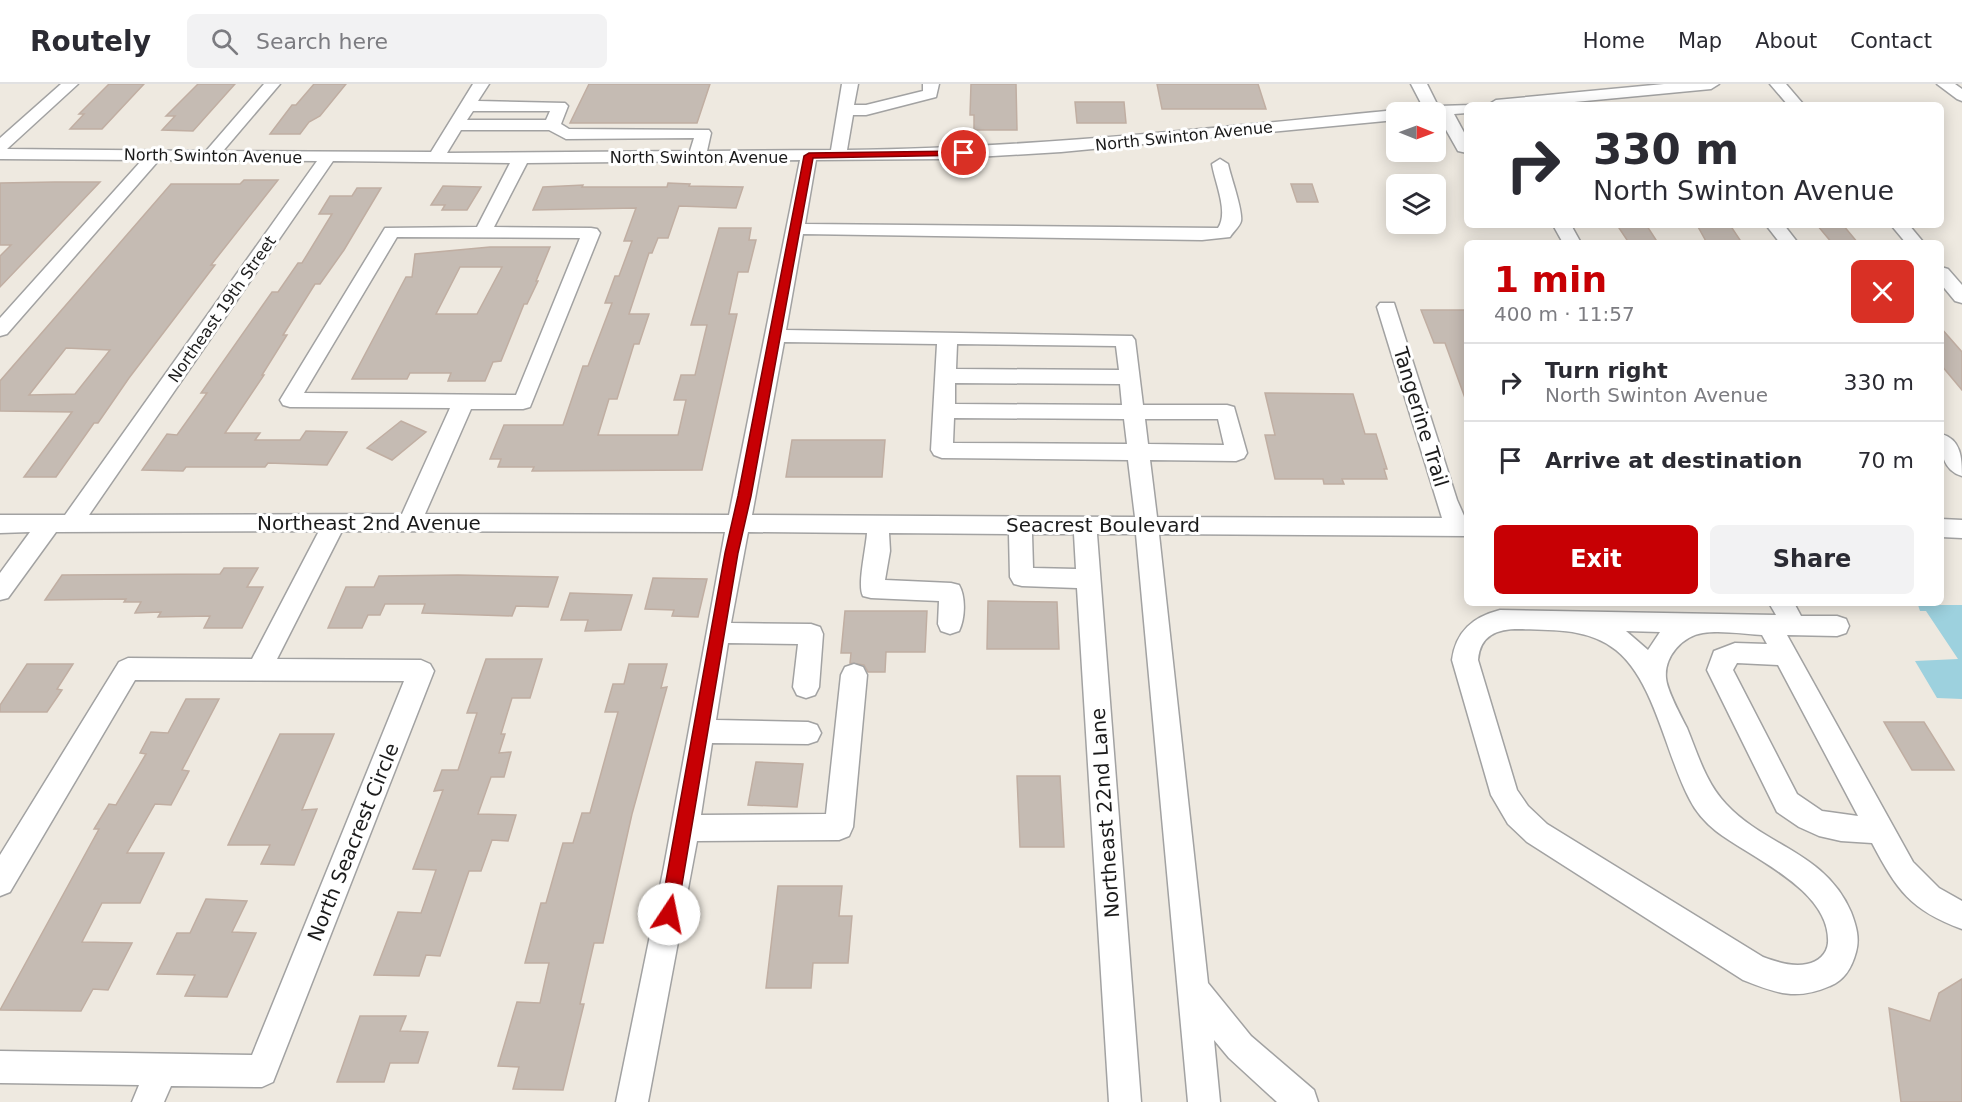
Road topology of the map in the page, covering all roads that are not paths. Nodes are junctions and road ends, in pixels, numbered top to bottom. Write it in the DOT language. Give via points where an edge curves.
graph roads {
  1 [pos="70,84"];
  2 [pos="272,84"];
  3 [pos="482,84"];
  4 [pos="850,84"];
  5 [pos="890,84"];
  6 [pos="931,84"];
  7 [pos="1419,84"];
  8 [pos="1711,84"];
  9 [pos="1778,84"];
  10 [pos="1946,84"];
  11 [pos="1670,88"];
  12 [pos="1602,89"];
  13 [pos="1962,96"];
  14 [pos="1428,102"];
  15 [pos="1540,102"];
  16 [pos="1681,102"];
  17 [pos="1793,102"];
  18 [pos="888,105"];
  19 [pos="468,106"];
  20 [pos="1464,108"];
  21 [pos="845,110"];
  22 [pos="1446,110"];
  23 [pos="1386,116"];
  24 [pos="456,125"];
  25 [pos="552,125"];
  26 [pos="1446,127"];
  27 [pos="0,147"];
  28 [pos="1464,148"];
  29 [pos="0,154"];
  30 [pos="155,155"];
  31 [pos="210,156"];
  32 [pos="809,156"];
  33 [pos="838,156"];
  34 [pos="328,157"];
  35 [pos="696,157"];
  36 [pos="436,158"];
  37 [pos="520,158"];
  38 [pos="1220,164"];
  39 [pos="1777,228"];
  40 [pos="1902,228"];
  41 [pos="795,229"];
  42 [pos="483,232"];
  43 [pos="1787,240"];
  44 [pos="1912,240"];
  45 [pos="1944,276"];
  46 [pos="1962,297"];
  47 [pos="1387,307"];
  48 [pos="0,330"];
  49 [pos="774,336"];
  50 [pos="947,338"];
  51 [pos="945,376"];
  52 [pos="1130,377"];
  53 [pos="464,401"];
  54 [pos="945,411"];
  55 [pos="1134,412"];
  56 [pos="1944,445"];
  57 [pos="1138,452"];
  58 [pos="1962,468"];
  59 [pos="335,522"];
  60 [pos="410,522"];
  61 [pos="0,524"];
  62 [pos="59,524"];
  63 [pos="738,524"];
  64 [pos="878,524"];
  65 [pos="1020,525"];
  66 [pos="1085,525"];
  67 [pos="1147,525"];
  68 [pos="1462,527"];
  69 [pos="1944,528"];
  70 [pos="1962,529"];
  71 [pos="1089,579"];
  72 [pos="0,591"];
  73 [pos="1781,618"];
  74 [pos="1573,621"];
  75 [pos="1703,623"];
  76 [pos="950,624"];
  77 [pos="1837,626"];
  78 [pos="719,633"];
  79 [pos="1785,654"];
  80 [pos="259,670"];
  81 [pos="854,675"];
  82 [pos="1653,678"];
  83 [pos="806,687"];
  84 [pos="702,731"];
  85 [pos="808,733"];
  86 [pos="685,828"];
  87 [pos="1880,830"];
  88 [pos="0,882"];
  89 [pos="1962,915"];
  90 [pos="1194,991"];
  91 [pos="0,1067"];
  92 [pos="162,1069"];
  93 [pos="148,1102"];
  94 [pos="632,1102"];
  95 [pos="1125,1102"];
  96 [pos="1204,1102"];
  97 [pos="1302,1102"];
  1 -- 27 [label="street"];
  2 -- 31 [label="street"];
  3 -- 19 [label="street"];
  4 -- 21 [label="street"];
  5 -- 18 [label="street"];
  6 -- 18 [label="street" via="931,94"];
  7 -- 14 [label="street"];
  8 -- 11 [label="street"];
  9 -- 17 [label="street"];
  10 -- 13 [label="street"];
  11 -- 12 [label="street"];
  11 -- 16 [label="street"];
  12 -- 15 [label="street"];
  18 -- 21 [label="street"];
  19 -- 24 [label="street"];
  19 -- 25 [label="street" via="560,106"];
  20 -- 22 [label="street"];
  21 -- 33 [label="street"];
  23 -- 33 [label="street, North Swinton Avenue" via="1011,151"];
  24 -- 25 [label="street"];
  24 -- 36 [label="street"];
  25 -- 35 [label="street" via="566,134 703,133"];
  26 -- 28 [label="street"];
  29 -- 30 [label="street, North Swinton Avenue"];
  30 -- 31 [label="street, North Swinton Avenue"];
  30 -- 48 [label="street"];
  31 -- 34 [label="street, North Swinton Avenue"];
  32 -- 33 [label="street, North Swinton Avenue"];
  32 -- 35 [label="street, North Swinton Avenue"];
  32 -- 41 [label="street"];
  34 -- 36 [label="street, North Swinton Avenue"];
  34 -- 62 [label="street, Northeast 19th Street" via="116,462"];
  35 -- 37 [label="street, North Swinton Avenue"];
  36 -- 37 [label="street, North Swinton Avenue"];
  37 -- 42 [label="street"];
  38 -- 41 [label="street" via="1211,176 1212,192 1230,201 1232,221 1224,233"];
  39 -- 43 [label="street"];
  40 -- 44 [label="street"];
  41 -- 49 [label="street"];
  42 -- 53 [label="street" via="591,233 523,402"];
  42 -- 53 [label="street" via="391,232 290,400"];
  45 -- 46 [label="street"];
  47 -- 68 [label="street, Tangerine Trail" via="1446,500"];
  49 -- 50 [label="street"];
  49 -- 63 [label="street"];
  50 -- 51 [label="street"];
  50 -- 52 [label="street" via="1125,340"];
  51 -- 52 [label="street"];
  51 -- 54 [label="street"];
  52 -- 55 [label="street"];
  53 -- 60 [label="street"];
  54 -- 55 [label="street"];
  54 -- 57 [label="street" via="942,450"];
  55 -- 57 [label="street"];
  55 -- 57 [label="street" via="1227,412 1236,453"];
  56 -- 58 [label="street"];
  57 -- 67 [label="street"];
  59 -- 60 [label="street, Northeast 2nd Avenue"];
  59 -- 62 [label="street, Northeast 2nd Avenue"];
  59 -- 80 [label="street"];
  60 -- 63 [label="street, Northeast 2nd Avenue"];
  61 -- 62 [label="street, Northeast 2nd Avenue"];
  62 -- 72 [label="street, Northeast 19th Street"];
  63 -- 64 [label="street, Seacrest Boulevard"];
  63 -- 78 [label="street"];
  64 -- 65 [label="street, Seacrest Boulevard"];
  64 -- 76 [label="street" via="871,589 951,592"];
  65 -- 66 [label="street, Seacrest Boulevard"];
  65 -- 71 [label="street" via="1022,577"];
  66 -- 67 [label="street, Seacrest Boulevard"];
  66 -- 71 [label="street, Northeast 22nd Lane"];
  67 -- 68 [label="street, Seacrest Boulevard"];
  67 -- 90 [label="street"];
  69 -- 70 [label="street"];
  71 -- 95 [label="street, Northeast 22nd Lane"];
  73 -- 75 [label="street"];
  73 -- 77 [label="street"];
  73 -- 79 [label="street"];
  74 -- 75 [label="street"];
  74 -- 82 [label="street" via="1624,642 1638,654"];
  74 -- 82 [label="street" via="1500,620 1473,634 1466,646 1465,660 1505,795 1518,815 1537,833 1754,969 1780,979 1805,980 1825,974 1838,961 1844,943 1840,921 1829,899 1797,867 1728,824 1712,809 1700,792"];
  75 -- 82 [label="street" via="1680,630 1665,642 1656,659"];
  78 -- 83 [label="street" via="811,634"];
  78 -- 84 [label="street"];
  79 -- 87 [label="street"];
  79 -- 87 [label="street" via="1735,653 1723,658 1720,670 1787,803 1799,814 1828,827"];
  80 -- 88 [label="street" via="128,669"];
  80 -- 92 [label="street, North Seacrest Circle" via="421,671 262,1071"];
  81 -- 86 [label="street" via="839,827"];
  84 -- 85 [label="street"];
  84 -- 86 [label="street"];
  86 -- 94 [label="street"];
  87 -- 89 [label="street" via="1903,872 1917,888 1934,902"];
  90 -- 96 [label="street"];
  90 -- 97 [label="street" via="1240,1047"];
  91 -- 92 [label="street"];
  92 -- 93 [label="street"];
}
